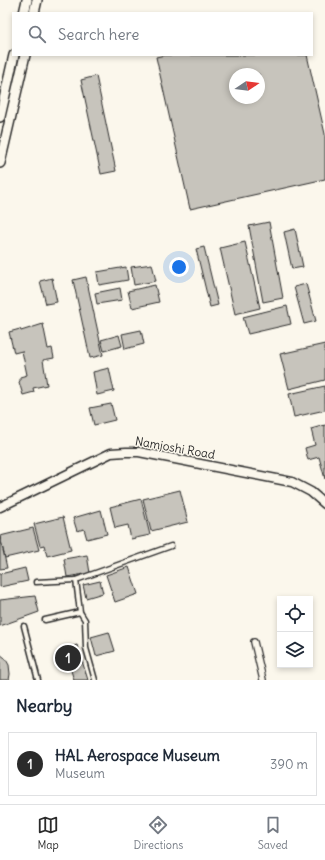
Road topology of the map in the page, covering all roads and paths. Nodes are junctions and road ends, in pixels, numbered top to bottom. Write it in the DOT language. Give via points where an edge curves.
graph roads {
  1 [pos="27,0"];
  2 [pos="37,0"];
  3 [pos="24,12"];
  4 [pos="34,12"];
  5 [pos="14,56"];
  6 [pos="25,56"];
  7 [pos="0,117"];
  8 [pos="0,163"];
  9 [pos="325,504"];
  10 [pos="0,507"];
  11 [pos="171,546"];
  12 [pos="76,580"];
  13 [pos="36,582"];
  14 [pos="80,612"];
  15 [pos="45,620"];
  16 [pos="24,626"];
  17 [pos="254,642"];
  18 [pos="38,680"];
  19 [pos="95,680"];
  20 [pos="263,680"];
  1 -- 3 [label="main road"];
  2 -- 4 [label="main road"];
  5 -- 7 [label="main road"];
  6 -- 8 [label="main road"];
  9 -- 10 [label="main road, Namjoshi Road" via="311,492 292,482 139,452 111,453"];
  11 -- 12 [label="street"];
  12 -- 13 [label="street"];
  12 -- 14 [label="street"];
  14 -- 15 [label="street"];
  14 -- 19 [label="street" via="85,620 86,648"];
  16 -- 18 [label="street"];
  17 -- 20 [label="street"];
}
